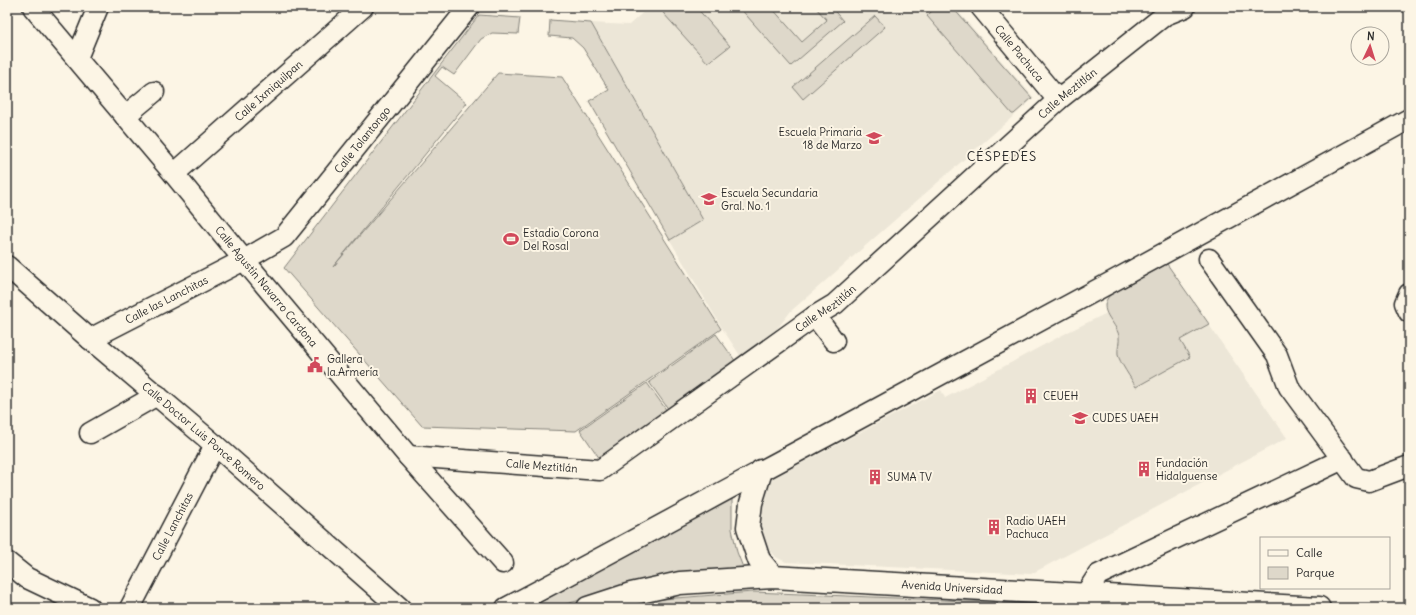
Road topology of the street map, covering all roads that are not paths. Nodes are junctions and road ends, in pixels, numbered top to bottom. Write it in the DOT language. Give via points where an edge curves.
graph roads {
  1 [pos="33,7"];
  2 [pos="98,7"];
  3 [pos="363,7"];
  4 [pos="469,7"];
  5 [pos="981,7"];
  6 [pos="1185,7"];
  7 [pos="1162,11"];
  8 [pos="77,58"];
  9 [pos="154,92"];
  10 [pos="1058,100"];
  11 [pos="125,116"];
  12 [pos="1409,119"];
  13 [pos="174,174"];
  14 [pos="1209,259"];
  15 [pos="244,260"];
  16 [pos="7,266"];
  17 [pos="1409,294"];
  18 [pos="1409,312"];
  19 [pos="815,316"];
  20 [pos="90,339"];
  21 [pos="834,341"];
  22 [pos="158,395"];
  23 [pos="90,434"];
  24 [pos="216,445"];
  25 [pos="408,456"];
  26 [pos="1343,459"];
  27 [pos="1409,466"];
  28 [pos="761,471"];
  29 [pos="7,562"];
  30 [pos="503,563"];
  31 [pos="773,577"];
  32 [pos="1084,594"];
  33 [pos="631,601"];
  34 [pos="1255,607"];
  35 [pos="90,608"];
  36 [pos="130,608"];
  37 [pos="400,608"];
  38 [pos="506,608"];
  39 [pos="588,608"];
  40 [pos="1319,608"];
  1 -- 8 [label="street, Calle Agustín Navarro Cardona"];
  2 -- 8 [label="street"];
  3 -- 13 [label="street, Calle Ixmiquilpan"];
  4 -- 15 [label="street, Calle Tolantongo" via="284,237"];
  5 -- 10 [label="street, Calle Pachuca"];
  6 -- 7 [label="street, Calle Meztitlán"];
  7 -- 10 [label="street, Calle Meztitlán"];
  8 -- 11 [label="street, Calle Agustín Navarro Cardona"];
  9 -- 11 [label="street"];
  10 -- 19 [label="street, Calle Meztitlán" via="835,304"];
  11 -- 13 [label="street, Calle Agustín Navarro Cardona"];
  12 -- 28 [label="street" via="1202,234"];
  13 -- 15 [label="street, Calle Agustín Navarro Cardona"];
  14 -- 26 [label="street" via="1278,355 1289,387"];
  15 -- 20 [label="street, Calle las Lanchitas"];
  15 -- 25 [label="street, Calle Agustín Navarro Cardona"];
  16 -- 20 [label="street, Calle Doctor Luis Ponce Romero"];
  17 -- 18 [label="street" via="1404,303"];
  19 -- 21 [label="street"];
  19 -- 25 [label="street, Calle Meztitlán" via="600,470"];
  20 -- 22 [label="street, Calle Doctor Luis Ponce Romero"];
  22 -- 23 [label="street"];
  22 -- 24 [label="street, Calle Doctor Luis Ponce Romero"];
  24 -- 36 [label="street, Calle Lanchitas"];
  24 -- 37 [label="street, Calle Doctor Luis Ponce Romero"];
  25 -- 30 [label="street, Calle Agustín Navarro Cardona"];
  26 -- 27 [label="street" via="1356,478 1369,481"];
  26 -- 32 [label="street" via="1098,575"];
  28 -- 31 [label="main road" via="751,503 748,527 759,560"];
  28 -- 38 [label="street"];
  29 -- 35 [label="street" via="27,578"];
  31 -- 32 [label="main road, Avenida Universidad"];
  31 -- 33 [label="main road, Avenida Universidad" via="680,583"];
  32 -- 34 [label="main road, Avenida Universidad"];
  33 -- 39 [label="main road, Avenida Universidad"];
  34 -- 40 [label="main road, Avenida Universidad"];
}
